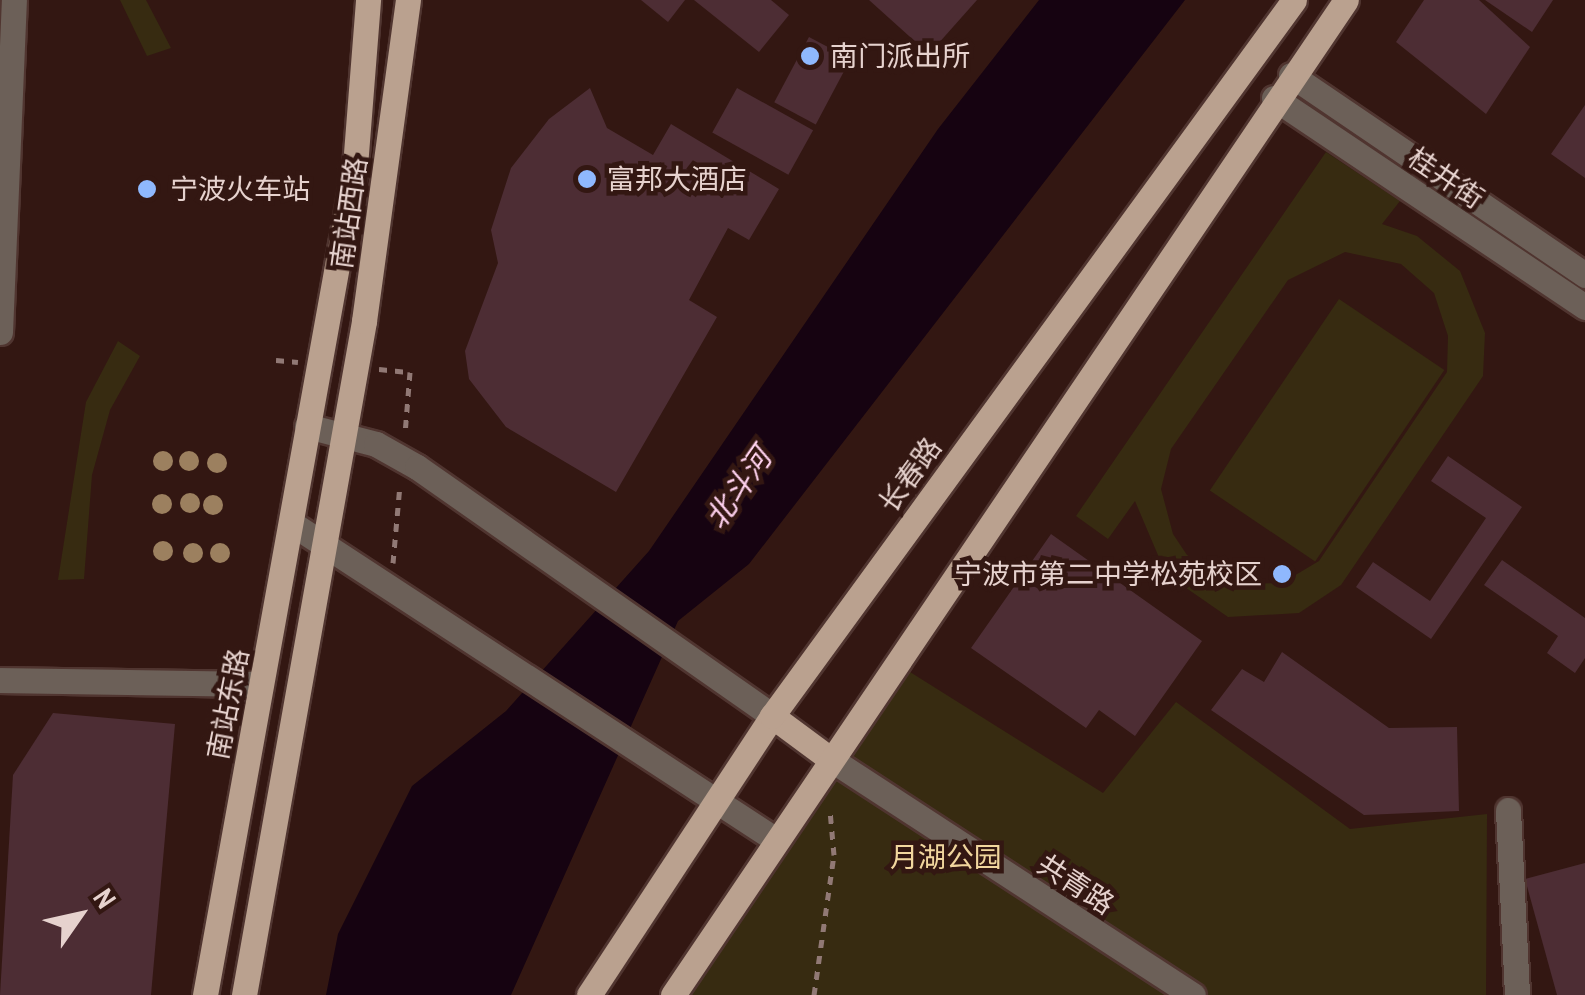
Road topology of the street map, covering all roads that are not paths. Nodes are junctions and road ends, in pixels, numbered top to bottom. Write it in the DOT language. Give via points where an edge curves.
graph roads {
  1 [pos="14,0"];
  2 [pos="368,0"];
  3 [pos="408,0"];
  4 [pos="1294,0"];
  5 [pos="1346,0"];
  6 [pos="1291,75"];
  7 [pos="1274,98"];
  8 [pos="1585,275"];
  9 [pos="1585,307"];
  10 [pos="0,332"];
  11 [pos="308,426"];
  12 [pos="343,433"];
  13 [pos="294,525"];
  14 [pos="323,543"];
  15 [pos="0,680"];
  16 [pos="261,684"];
  17 [pos="772,716"];
  18 [pos="826,756"];
  19 [pos="714,804"];
  20 [pos="1508,810"];
  21 [pos="773,838"];
  22 [pos="205,995"];
  23 [pos="244,995"];
  24 [pos="589,995"];
  25 [pos="673,995"];
  26 [pos="1193,995"];
  27 [pos="1517,995"];
  1 -- 10 [label="street, bridge"];
  2 -- 11 [label="main road, 南站西路" via="355,166"];
  3 -- 12 [label="main road, 南站西路"];
  4 -- 17 [label="main road, 长春路"];
  5 -- 6 [label="main road"];
  6 -- 7 [label="main road"];
  6 -- 8 [label="street, 桂井街"];
  7 -- 9 [label="street, 桂井街"];
  7 -- 18 [label="main road"];
  11 -- 12 [label="street"];
  11 -- 13 [label="main road, 南站东路"];
  12 -- 14 [label="main road"];
  12 -- 17 [label="street" via="417,468"];
  13 -- 14 [label="street"];
  13 -- 16 [label="main road, 南站东路"];
  14 -- 19 [label="street"];
  14 -- 23 [label="main road"];
  15 -- 16 [label="street"];
  16 -- 22 [label="main road, 南站东路"];
  17 -- 18 [label="main road"];
  17 -- 19 [label="main road, 长春路"];
  18 -- 21 [label="main road"];
  18 -- 26 [label="street, 共青路"];
  19 -- 21 [label="street"];
  19 -- 24 [label="main road, 长春路"];
  20 -- 27 [label="street"];
  21 -- 25 [label="main road"];
}
